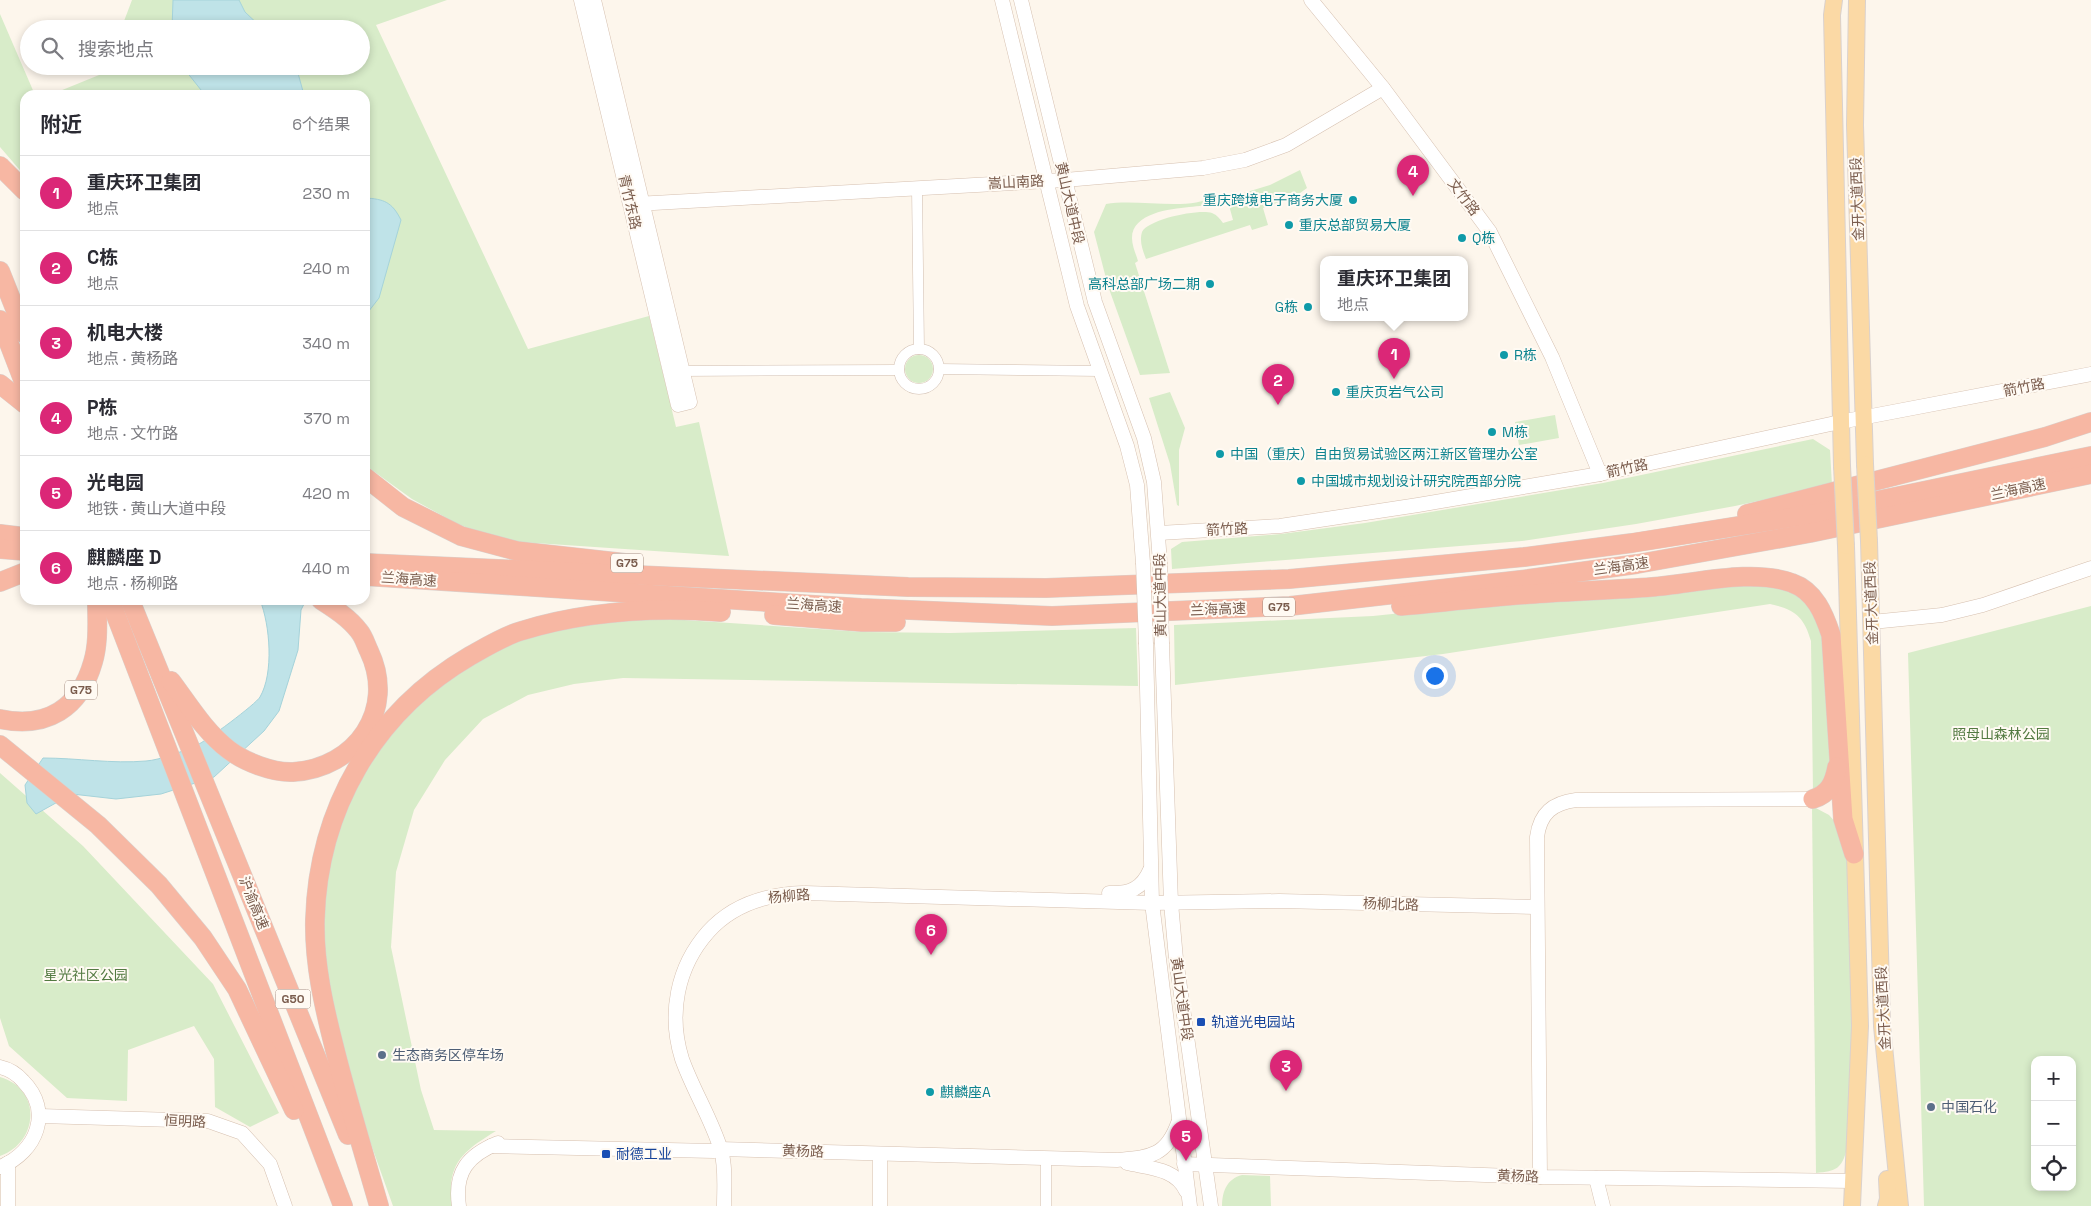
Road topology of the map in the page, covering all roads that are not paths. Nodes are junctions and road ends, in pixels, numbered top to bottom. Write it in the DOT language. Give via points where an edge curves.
graph roads {
  1 [pos="581,0"];
  2 [pos="594,0"];
  3 [pos="1002,0"];
  4 [pos="1021,0"];
  5 [pos="1310,0"];
  6 [pos="1834,0"];
  7 [pos="1857,0"];
  8 [pos="1383,88"];
  9 [pos="0,166"];
  10 [pos="1047,180"];
  11 [pos="1065,180"];
  12 [pos="20,186"];
  13 [pos="917,188"];
  14 [pos="637,204"];
  15 [pos="0,271"];
  16 [pos="0,320"];
  17 [pos="20,321"];
  18 [pos="919,350"];
  19 [pos="939,369"];
  20 [pos="899,370"];
  21 [pos="1100,371"];
  22 [pos="20,372"];
  23 [pos="677,372"];
  24 [pos="2091,374"];
  25 [pos="0,384"];
  26 [pos="20,400"];
  27 [pos="684,404"];
  28 [pos="1864,417"];
  29 [pos="1840,422"];
  30 [pos="2091,422"];
  31 [pos="2091,456"];
  32 [pos="1600,474"];
  33 [pos="2091,474"];
  34 [pos="370,481"];
  35 [pos="0,526"];
  36 [pos="1159,533"];
  37 [pos="0,534"];
  38 [pos="20,538"];
  39 [pos="20,540"];
  40 [pos="20,542"];
  41 [pos="1632,543"];
  42 [pos="0,549"];
  43 [pos="370,564"];
  44 [pos="2091,568"];
  45 [pos="20,574"];
  46 [pos="457,574"];
  47 [pos="370,576"];
  48 [pos="0,582"];
  49 [pos="795,582"];
  50 [pos="97,605"];
  51 [pos="112,605"];
  52 [pos="132,605"];
  53 [pos="328,605"];
  54 [pos="1290,606"];
  55 [pos="1052,616"];
  56 [pos="1872,622"];
  57 [pos="186,715"];
  58 [pos="0,719"];
  59 [pos="0,744"];
  60 [pos="1838,756"];
  61 [pos="1813,799"];
  62 [pos="1843,819"];
  63 [pos="1854,854"];
  64 [pos="1150,870"];
  65 [pos="1169,875"];
  66 [pos="1246,901"];
  67 [pos="1152,902"];
  68 [pos="1171,902"];
  69 [pos="1537,907"];
  70 [pos="1,1064"];
  71 [pos="1856,1098"];
  72 [pos="1889,1106"];
  73 [pos="40,1116"];
  74 [pos="1178,1122"];
  75 [pos="716,1149"];
  76 [pos="880,1154"];
  77 [pos="1046,1158"];
  78 [pos="1116,1160"];
  79 [pos="1184,1164"];
  80 [pos="4,1165"];
  81 [pos="1206,1165"];
  82 [pos="1540,1177"];
  83 [pos="1596,1178"];
  84 [pos="1852,1181"];
  85 [pos="1189,1201"];
  86 [pos="8,1206"];
  87 [pos="285,1206"];
  88 [pos="341,1206"];
  89 [pos="378,1206"];
  90 [pos="459,1206"];
  91 [pos="717,1206"];
  92 [pos="724,1206"];
  93 [pos="880,1206"];
  94 [pos="1046,1206"];
  95 [pos="1212,1206"];
  96 [pos="1603,1206"];
  97 [pos="1852,1206"];
  98 [pos="1864,1206"];
  99 [pos="1886,1206"];
  100 [pos="1900,1206"];
  1 -- 14 [label="street, 青竹东路"];
  2 -- 14 [label="street, 青竹东路"];
  3 -- 10 [label="street, 黄山大道中段"];
  4 -- 11 [label="street, 黄山大道中段"];
  5 -- 8 [label="street, 文竹路"];
  6 -- 29 [label="main road, 金开大道西段"];
  7 -- 28 [label="main road, 金开大道西段" via="1855,125"];
  8 -- 11 [label="street, 嵩山南路" via="1286,145 1246,160 1203,168"];
  8 -- 32 [label="street, 文竹路" via="1490,232 1552,357"];
  9 -- 12 [label="highway"];
  10 -- 11 [label="street, 嵩山南路"];
  10 -- 13 [label="street, 嵩山南路"];
  10 -- 21 [label="street, 黄山大道中段" via="1077,306"];
  11 -- 36 [label="street, 黄山大道中段" via="1095,302 1144,438 1154,482"];
  13 -- 14 [label="street, 嵩山南路"];
  13 -- 18 [label="street"];
  14 -- 23 [label="street, 青竹东路"];
  15 -- 17 [label="highway"];
  16 -- 22 [label="highway"];
  18 -- 19 [label="street" via="935,357"];
  18 -- 20 [label="street" via="913,350 903,358"];
  19 -- 20 [label="street" via="935,382 923,389 904,383"];
  19 -- 21 [label="street"];
  20 -- 23 [label="street"];
  21 -- 64 [label="street, 黄山大道中段, bridge" via="1137,485 1144,563"];
  23 -- 27 [label="street, 青竹东路"];
  24 -- 28 [label="street, 箭竹路"];
  25 -- 26 [label="highway"];
  28 -- 29 [label="street, 箭竹路"];
  28 -- 56 [label="main road, 金开大道西段, bridge"];
  29 -- 32 [label="street, 箭竹路"];
  29 -- 63 [label="main road, 金开大道西段, bridge"];
  30 -- 41 [label="highway" via="1988,452"];
  31 -- 41 [label="highway, 兰海高速 / G75" via="1813,514"];
  32 -- 36 [label="street, 箭竹路" via="1280,526"];
  33 -- 54 [label="highway, 兰海高速 / G75" via="1810,533 1637,564"];
  34 -- 49 [label="highway, G75" via="403,507 461,536 517,551"];
  35 -- 38 [label="highway"];
  36 -- 65 [label="street, 黄山大道中段, bridge"];
  37 -- 39 [label="highway"];
  40 -- 42 [label="highway"];
  41 -- 49 [label="highway, 兰海高速 / G75" via="1289,580 1046,588"];
  43 -- 46 [label="highway"];
  44 -- 56 [label="street" via="1983,605 1942,615"];
  45 -- 48 [label="highway"];
  46 -- 47 [label="highway, 兰海高速 / G75"];
  46 -- 49 [label="highway"];
  46 -- 55 [label="highway, 兰海高速 / G75" via="861,608"];
  50 -- 58 [label="highway, G75" via="94,661 82,689 66,708 40,720 18,723"];
  51 -- 88 [label="highway, 沪渝高速 / G50"];
  52 -- 57 [label="highway" via="156,662"];
  53 -- 57 [label="highway" via="360,632 376,665 379,695 372,719 359,742 340,758 316,768 292,772 252,763 231,752"];
  54 -- 55 [label="highway, 兰海高速 / G75"];
  54 -- 60 [label="highway" via="1370,609 1753,576 1792,582 1808,592 1826,618"];
  55 -- 89 [label="highway" via="948,622 871,622 706,611 611,613 519,631 445,671 413,698 385,726 339,802 318,883 315,921 320,989"];
  56 -- 72 [label="main road, 金开大道西段" via="1882,1026"];
  57 -- 89 [label="highway, 沪渝高速 / G50" via="209,792"];
  59 -- 88 [label="highway" via="98,825 159,885 202,938 237,988"];
  60 -- 61 [label="highway" via="1828,792"];
  60 -- 62 [label="highway"];
  61 -- 62 [label="highway" via="1838,810"];
  61 -- 69 [label="street" via="1616,799 1563,802 1552,806 1538,825"];
  62 -- 63 [label="highway"];
  63 -- 71 [label="main road, 金开大道西段" via="1860,1026"];
  64 -- 67 [label="street, 黄山大道中段"];
  64 -- 75 [label="street, 杨柳路" via="1138,888 1118,893 796,887 758,893 721,912 698,933 680,961 669,995 668,1011 677,1061"];
  65 -- 66 [label="street" via="1175,887 1183,893 1224,895"];
  65 -- 68 [label="street, 黄山大道中段"];
  66 -- 68 [label="street, 杨柳路"];
  66 -- 69 [label="street, 杨柳北路"];
  67 -- 68 [label="street, 杨柳路"];
  67 -- 74 [label="street, 黄山大道中段"];
  67 -- 75 [label="street, 杨柳路" via="789,893 760,899 736,910 713,926 693,951 680,980 675,1011 683,1060"];
  68 -- 81 [label="street, 黄山大道中段" via="1176,959"];
  69 -- 82 [label="street"];
  70 -- 73 [label="street" via="29,1087"];
  71 -- 84 [label="main road, 金开大道西段"];
  71 -- 98 [label="main road" via="1864,1146"];
  72 -- 99 [label="main road" via="1884,1145"];
  72 -- 100 [label="main road, 金开大道西段"];
  73 -- 80 [label="street" via="30,1145 20,1156"];
  73 -- 87 [label="street, 恒明路" via="208,1121 242,1133 270,1164"];
  74 -- 78 [label="street" via="1172,1138 1158,1153"];
  74 -- 79 [label="street, 黄山大道中段"];
  75 -- 76 [label="street, 黄杨路"];
  75 -- 90 [label="street, 黄杨路" via="491,1146 470,1160 462,1171 458,1184"];
  75 -- 91 [label="street, 杨柳路"];
  75 -- 92 [label="street, 杨柳路" via="724,1174"];
  76 -- 77 [label="street, 黄杨路"];
  76 -- 93 [label="street"];
  77 -- 78 [label="street, 黄杨路"];
  77 -- 94 [label="street"];
  78 -- 85 [label="street" via="1172,1174 1181,1181"];
  79 -- 81 [label="street, 黄杨路"];
  79 -- 85 [label="street, 黄山大道中段"];
  80 -- 86 [label="street"];
  81 -- 82 [label="street, 黄杨路"];
  81 -- 95 [label="street, 黄山大道中段"];
  82 -- 83 [label="street, 黄杨路"];
  83 -- 84 [label="street, 黄杨路"];
  83 -- 96 [label="street"];
  84 -- 97 [label="main road, 金开大道西段"];
}
